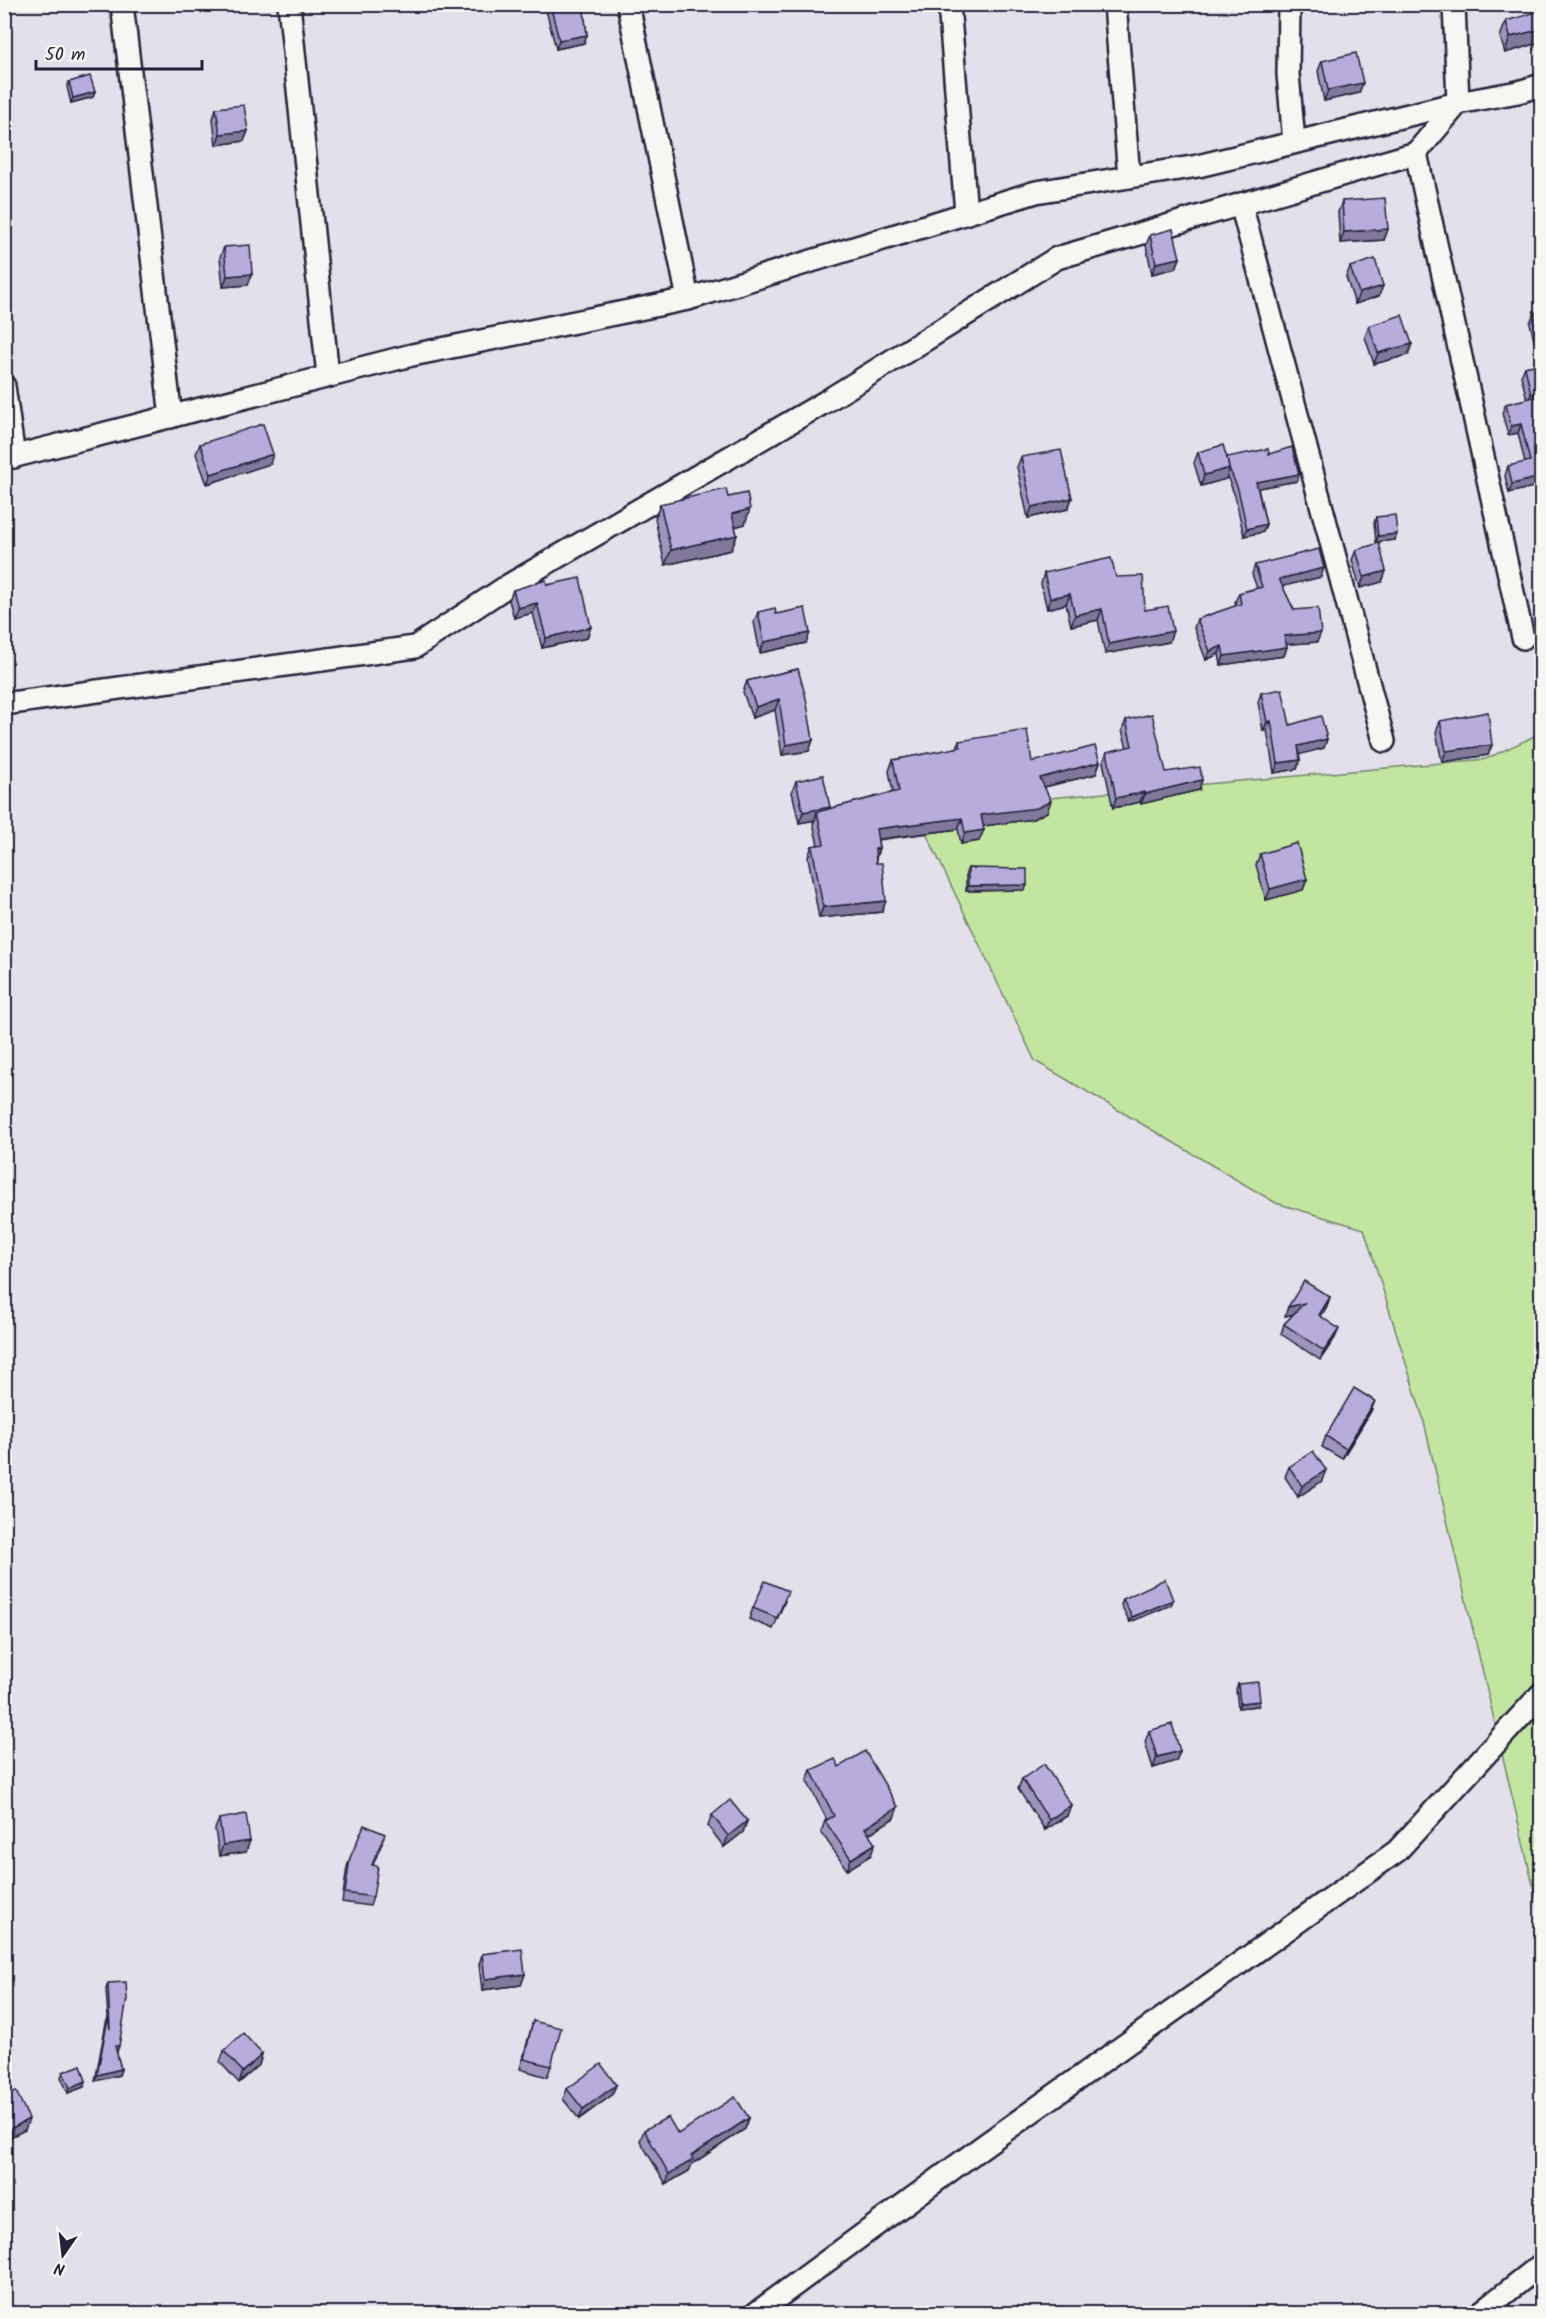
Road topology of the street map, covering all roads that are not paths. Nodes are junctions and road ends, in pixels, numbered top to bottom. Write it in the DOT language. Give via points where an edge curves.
graph roads {
  1 [pos="122,4"];
  2 [pos="289,4"];
  3 [pos="628,4"];
  4 [pos="949,4"];
  5 [pos="1115,4"];
  6 [pos="1289,4"];
  7 [pos="1454,4"];
  8 [pos="1542,85"];
  9 [pos="1458,103"];
  10 [pos="1294,142"];
  11 [pos="1416,153"];
  12 [pos="1129,177"];
  13 [pos="1241,204"];
  14 [pos="966,213"];
  15 [pos="688,299"];
  16 [pos="327,376"];
  17 [pos="4,386"];
  18 [pos="171,417"];
  19 [pos="9,458"];
  20 [pos="1523,638"];
  21 [pos="4,704"];
  22 [pos="1384,741"];
  23 [pos="1540,1697"];
  24 [pos="1542,2264"];
  25 [pos="755,2313"];
  26 [pos="1479,2313"];
  1 -- 18 [label="street"];
  2 -- 16 [label="street"];
  3 -- 15 [label="street"];
  4 -- 14 [label="street"];
  5 -- 12 [label="street"];
  6 -- 10 [label="street" via="1288,74"];
  7 -- 9 [label="street"];
  8 -- 9 [label="street"];
  9 -- 10 [label="street"];
  9 -- 11 [label="street"];
  10 -- 12 [label="street" via="1198,166"];
  11 -- 13 [label="street"];
  11 -- 20 [label="street"];
  12 -- 14 [label="street" via="1036,192"];
  13 -- 21 [label="street" via="1057,258 825,402 509,585 416,647"];
  13 -- 22 [label="street"];
  14 -- 15 [label="street"];
  15 -- 16 [label="street"];
  16 -- 18 [label="street"];
  17 -- 19 [label="street"];
  18 -- 19 [label="street"];
  23 -- 25 [label="street" via="1397,1851"];
  24 -- 26 [label="street"];
}
